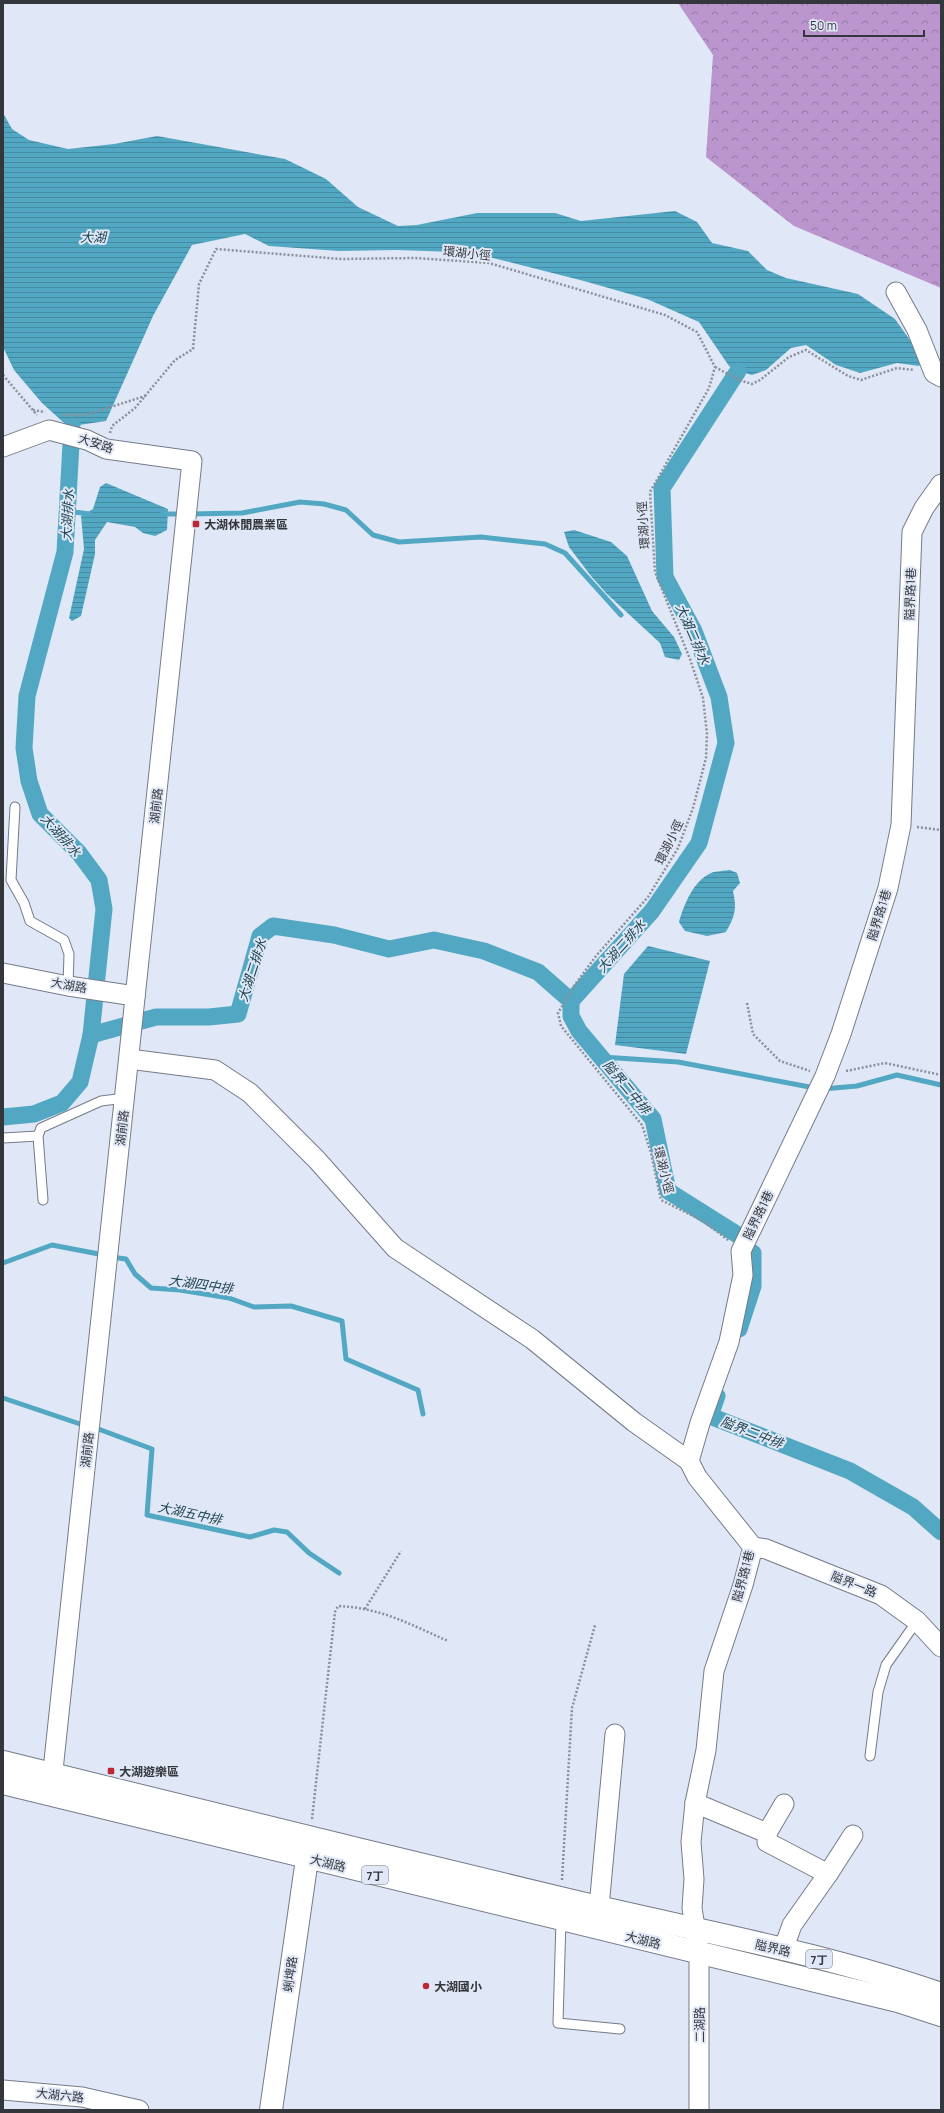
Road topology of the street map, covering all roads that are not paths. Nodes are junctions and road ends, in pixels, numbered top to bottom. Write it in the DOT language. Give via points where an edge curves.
graph roads {
  1 [pos="896,292"];
  2 [pos="937,375"];
  3 [pos="3,446"];
  4 [pos="192,461"];
  5 [pos="941,484"];
  6 [pos="15,807"];
  7 [pos="3,973"];
  8 [pos="68,986"];
  9 [pos="135,996"];
  10 [pos="129,1060"];
  11 [pos="125,1098"];
  12 [pos="38,1136"];
  13 [pos="3,1138"];
  14 [pos="43,1200"];
  15 [pos="689,1461"];
  16 [pos="753,1547"];
  17 [pos="917,1620"];
  18 [pos="941,1647"];
  19 [pos="615,1734"];
  20 [pos="870,1756"];
  21 [pos="3,1762"];
  22 [pos="3,1783"];
  23 [pos="51,1784"];
  24 [pos="695,1803"];
  25 [pos="784,1804"];
  26 [pos="767,1833"];
  27 [pos="853,1835"];
  28 [pos="310,1837"];
  29 [pos="307,1858"];
  30 [pos="828,1874"];
  31 [pos="599,1907"];
  32 [pos="561,1909"];
  33 [pos="697,1941"];
  34 [pos="783,1950"];
  35 [pos="941,1994"];
  36 [pos="941,2015"];
  37 [pos="620,2029"];
  38 [pos="3,2090"];
  39 [pos="139,2110"];
  40 [pos="271,2110"];
  41 [pos="699,2110"];
  1 -- 2 [label="street"];
  3 -- 4 [label="street, 大安路" via="53,419 106,449"];
  4 -- 9 [label="street, 湖前路"];
  5 -- 15 [label="street, 隘界路1巷" via="924,508 912,532 900,825 888,888 841,1034 810,1109 741,1251 744,1276 729,1342"];
  6 -- 8 [label="lane" via="11,880 24,903 30,921 64,940 69,954"];
  7 -- 8 [label="street, 大湖路"];
  8 -- 9 [label="street, 大湖路"];
  9 -- 10 [label="street, 湖前路"];
  10 -- 11 [label="street, 湖前路"];
  10 -- 15 [label="street" via="215,1070 250,1093 317,1160 395,1248 532,1339 634,1422"];
  11 -- 12 [label="lane" via="101,1101 41,1128"];
  11 -- 23 [label="street, 湖前路"];
  12 -- 13 [label="lane"];
  12 -- 14 [label="lane"];
  15 -- 16 [label="street, 隘界路1巷" via="697,1477"];
  16 -- 17 [label="street, 隘界一路" via="766,1549 881,1595"];
  16 -- 24 [label="street, 隘界路1巷" via="714,1671 706,1750"];
  17 -- 18 [label="street, 隘界一路"];
  17 -- 20 [label="lane" via="886,1665 878,1692"];
  19 -- 31 [label="street"];
  21 -- 23 [label="main road, 大湖路 / 7丁"];
  22 -- 23 [label="main road, 大湖路 / 7丁"];
  23 -- 28 [label="main road, 大湖路 / 7丁"];
  23 -- 29 [label="main road, 大湖路 / 7丁"];
  24 -- 26 [label="street"];
  24 -- 33 [label="street, 隘界路1巷" via="691,1842 694,1879 692,1908"];
  25 -- 26 [label="street"];
  26 -- 30 [label="street" via="766,1842"];
  27 -- 30 [label="street"];
  28 -- 29 [label="main road, 蜊埤路"];
  28 -- 32 [label="main road, 大湖路 / 7丁"];
  29 -- 32 [label="main road, 大湖路 / 7丁"];
  29 -- 40 [label="main road, 蜊埤路"];
  30 -- 34 [label="street" via="792,1925"];
  31 -- 32 [label="main road, 大湖路 / 7丁"];
  31 -- 33 [label="main road, 大湖路 / 7丁"];
  32 -- 33 [label="main road, 大湖路 / 7丁"];
  32 -- 37 [label="lane" via="558,2023"];
  33 -- 34 [label="main road, 隘界路 / 7丁"];
  33 -- 36 [label="main road, 隘界路 / 7丁"];
  33 -- 41 [label="street, 二湖路"];
  34 -- 35 [label="main road, 隘界路 / 7丁" via="899,1979"];
  38 -- 39 [label="street, 大湖六路" via="82,2097"];
}
